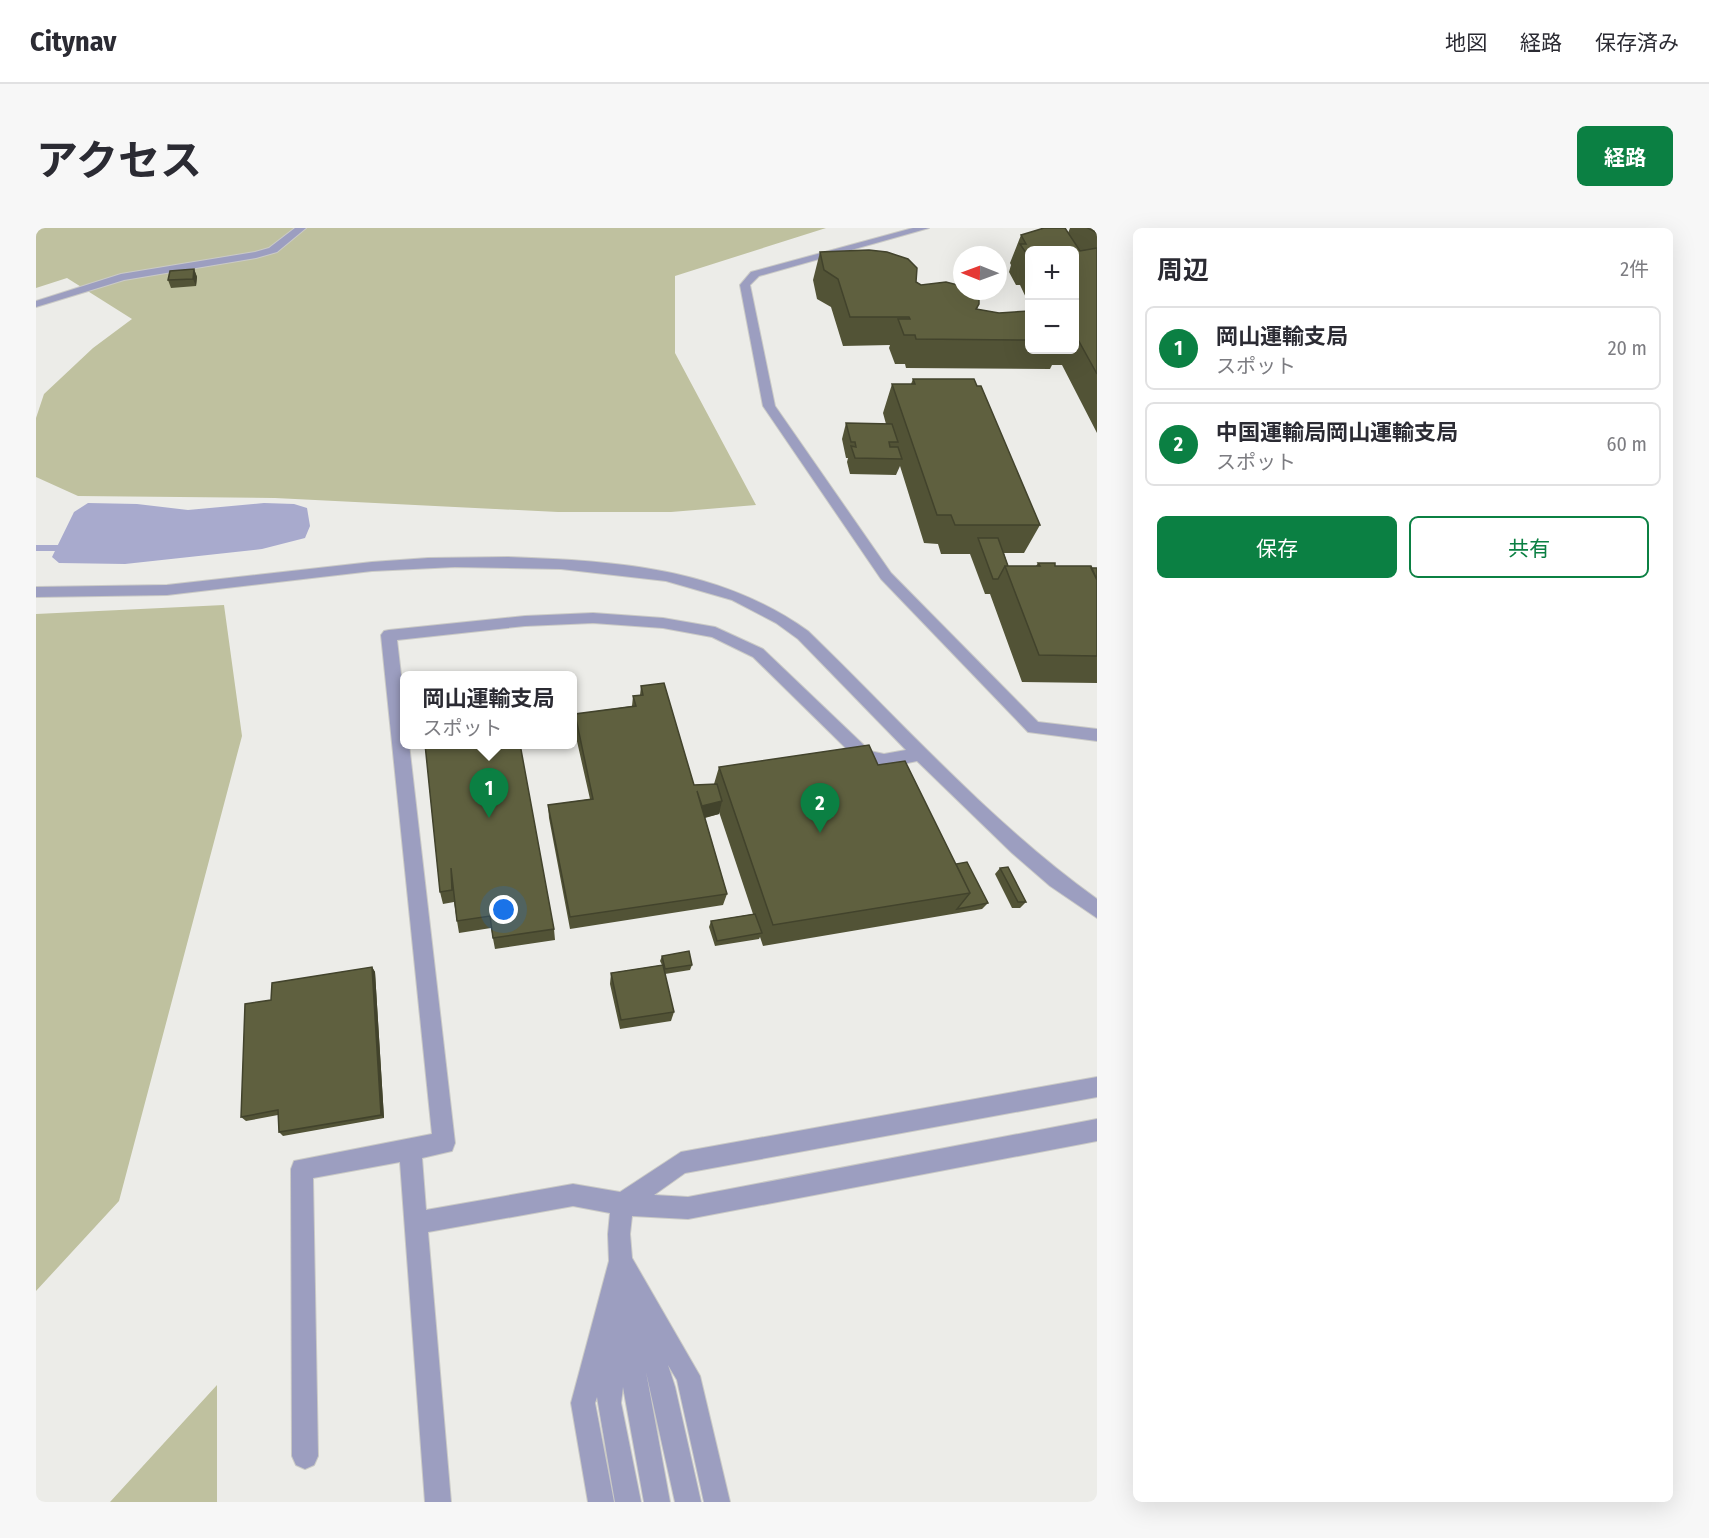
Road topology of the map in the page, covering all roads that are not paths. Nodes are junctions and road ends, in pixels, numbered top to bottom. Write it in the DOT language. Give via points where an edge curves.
graph roads {
  1 [pos="301,228"];
  2 [pos="924,228"];
  3 [pos="36,304"];
  4 [pos="36,592"];
  5 [pos="1097,735"];
  6 [pos="400,737"];
  7 [pos="401,749"];
  8 [pos="921,754"];
  9 [pos="1097,910"];
  10 [pos="1097,1087"];
  11 [pos="1097,1130"];
  12 [pos="410,1149"];
  13 [pos="622,1204"];
  14 [pos="416,1223"];
  15 [pos="621,1261"];
  16 [pos="305,1456"];
  17 [pos="438,1502"];
  18 [pos="601,1502"];
  19 [pos="628,1502"];
  20 [pos="657,1502"];
  21 [pos="688,1502"];
  22 [pos="717,1502"];
  1 -- 3 [label="street" via="273,250 256,255 121,277"];
  2 -- 5 [label="street" via="755,274 750,279 746,285 768,406 886,576 1034,728"];
  4 -- 8 [label="street" via="169,590 449,562 543,563 692,580 726,591 783,619 866,695"];
  6 -- 8 [label="street" via="389,636 593,618 663,623 715,632 758,653 865,756 884,761"];
  7 -- 12 [label="street" via="444,1143"];
  8 -- 9 [label="street" via="994,827 1059,884"];
  10 -- 13 [label="street" via="681,1163"];
  11 -- 13 [label="street" via="688,1208"];
  12 -- 14 [label="street"];
  12 -- 16 [label="street" via="302,1169"];
  13 -- 14 [label="street" via="573,1195"];
  13 -- 15 [label="street"];
  14 -- 17 [label="street"];
  15 -- 18 [label="street" via="583,1403"];
  15 -- 19 [label="street" via="609,1403"];
  15 -- 20 [label="street" via="636,1394"];
  15 -- 21 [label="street" via="663,1388"];
  15 -- 22 [label="street" via="688,1376"];
}
